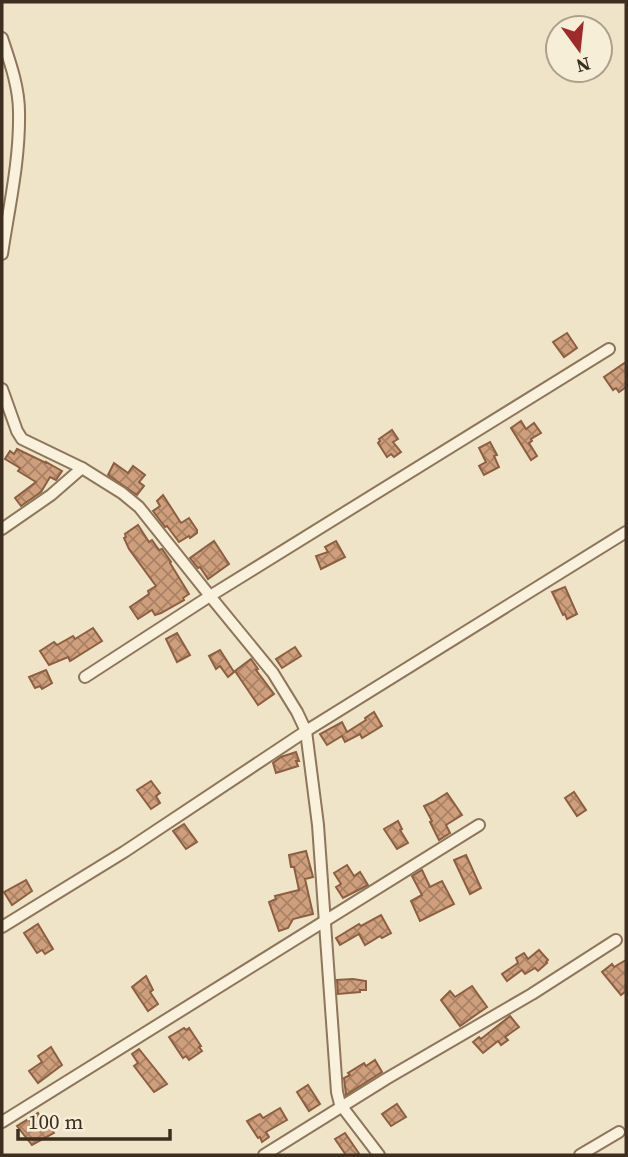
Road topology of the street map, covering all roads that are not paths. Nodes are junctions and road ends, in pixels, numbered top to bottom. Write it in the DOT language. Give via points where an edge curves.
graph roads {
  1 [pos="2,38"];
  2 [pos="2,254"];
  3 [pos="609,349"];
  4 [pos="2,389"];
  5 [pos="82,468"];
  6 [pos="2,529"];
  7 [pos="626,532"];
  8 [pos="210,596"];
  9 [pos="85,677"];
  10 [pos="306,731"];
  11 [pos="480,825"];
  12 [pos="325,921"];
  13 [pos="2,927"];
  14 [pos="616,940"];
  15 [pos="343,1107"];
  16 [pos="2,1122"];
  17 [pos="619,1132"];
  18 [pos="264,1155"];
  19 [pos="379,1155"];
  20 [pos="580,1155"];
  1 -- 2 [label="street" via="19,111"];
  3 -- 8 [label="street"];
  4 -- 5 [label="street" via="22,439"];
  5 -- 6 [label="street"];
  5 -- 8 [label="street" via="139,507"];
  7 -- 10 [label="street"];
  8 -- 9 [label="street"];
  8 -- 10 [label="street" via="273,673"];
  10 -- 12 [label="street"];
  10 -- 13 [label="street"];
  11 -- 12 [label="street"];
  12 -- 15 [label="street" via="337,1092"];
  12 -- 16 [label="street"];
  14 -- 15 [label="street"];
  15 -- 18 [label="street"];
  15 -- 19 [label="street"];
  17 -- 20 [label="street"];
}
